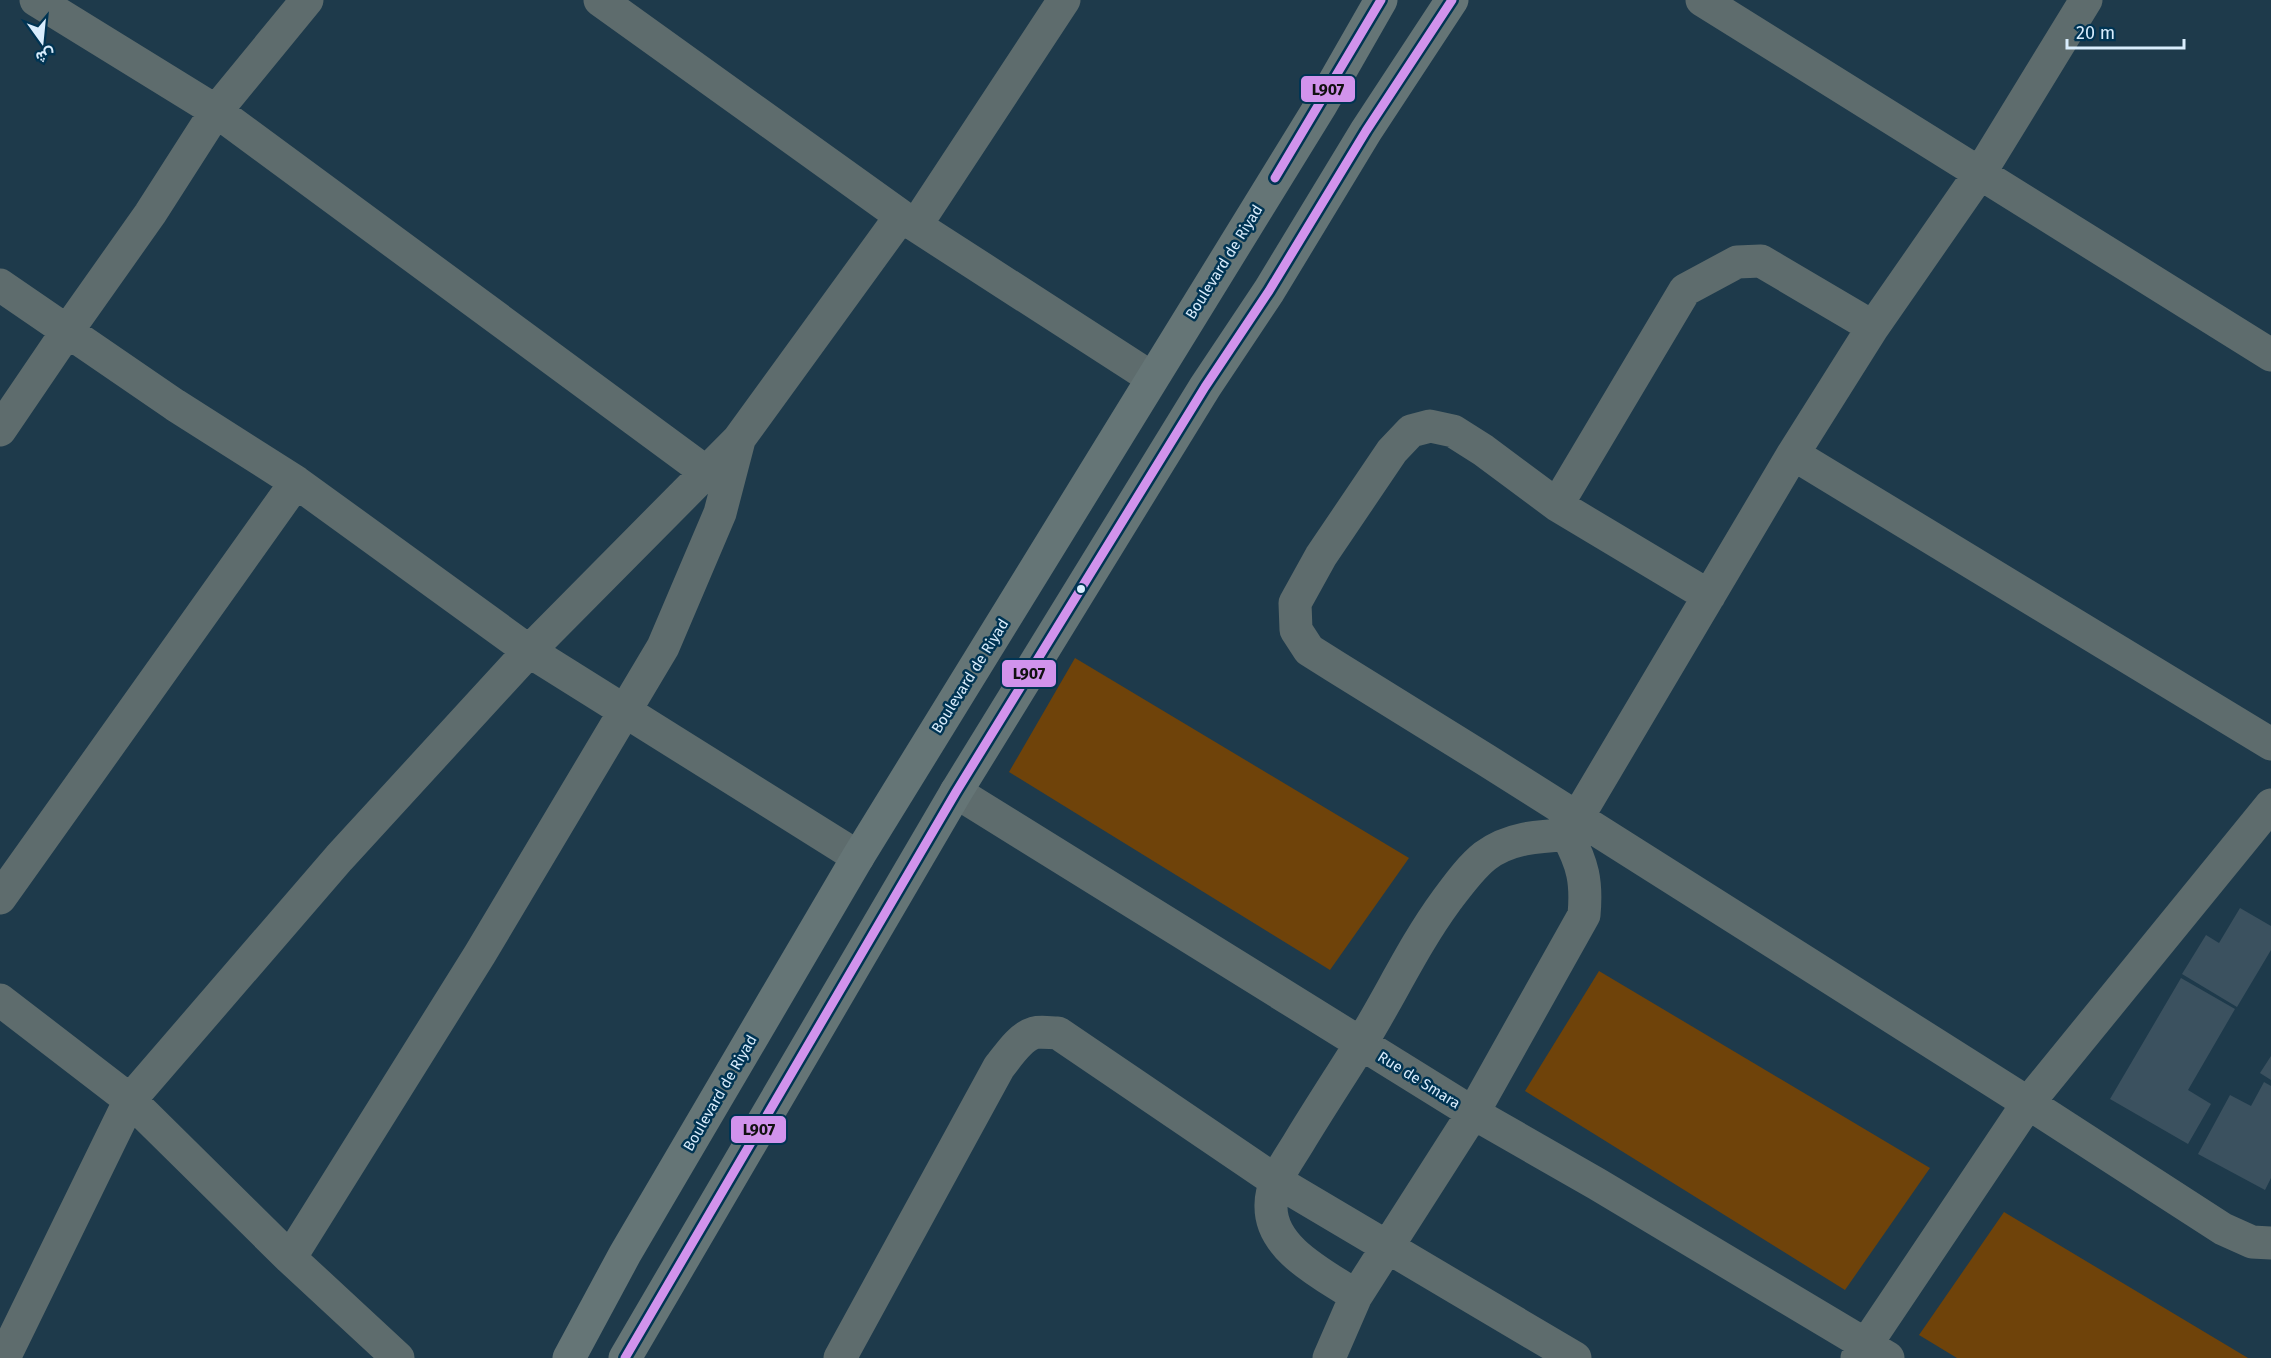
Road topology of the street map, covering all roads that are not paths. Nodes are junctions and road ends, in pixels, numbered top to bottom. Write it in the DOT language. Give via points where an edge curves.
graph roads {
  1 [pos="36,0"];
  2 [pos="307,0"];
  3 [pos="600,0"];
  4 [pos="1065,0"];
  5 [pos="1381,0"];
  6 [pos="1452,0"];
  7 [pos="1702,0"];
  8 [pos="2072,5"];
  9 [pos="216,111"];
  10 [pos="1980,173"];
  11 [pos="909,221"];
  12 [pos="0,285"];
  13 [pos="1873,327"];
  14 [pos="68,330"];
  15 [pos="2271,355"];
  16 [pos="1152,378"];
  17 [pos="0,430"];
  18 [pos="739,439"];
  19 [pos="1793,454"];
  20 [pos="706,472"];
  21 [pos="296,482"];
  22 [pos="1557,505"];
  23 [pos="1709,596"];
  24 [pos="529,651"];
  25 [pos="626,710"];
  26 [pos="2271,744"];
  27 [pos="956,792"];
  28 [pos="2271,805"];
  29 [pos="1572,826"];
  30 [pos="858,857"];
  31 [pos="0,898"];
  32 [pos="0,1000"];
  33 [pos="1361,1044"];
  34 [pos="130,1100"];
  35 [pos="2028,1103"];
  36 [pos="1473,1113"];
  37 [pos="1276,1181"];
  38 [pos="2271,1243"];
  39 [pos="1388,1246"];
  40 [pos="290,1258"];
  41 [pos="1356,1296"];
  42 [pos="1870,1353"];
  43 [pos="4,1358"];
  44 [pos="398,1358"];
  45 [pos="569,1358"];
  46 [pos="625,1358"];
  47 [pos="840,1358"];
  48 [pos="1329,1358"];
  49 [pos="1575,1358"];
  1 -- 9 [label="street"];
  2 -- 9 [label="street"];
  3 -- 11 [label="street"];
  4 -- 11 [label="street"];
  5 -- 16 [label="main road, Boulevard de Riyad" via="1321,105"];
  6 -- 27 [label="main road" via="1205,387"];
  7 -- 10 [label="street"];
  8 -- 10 [label="street"];
  9 -- 14 [label="street"];
  9 -- 20 [label="street"];
  10 -- 13 [label="street"];
  10 -- 15 [label="street"];
  11 -- 16 [label="street"];
  11 -- 18 [label="street"];
  12 -- 14 [label="street"];
  13 -- 19 [label="street"];
  13 -- 22 [label="street" via="1761,261 1737,262 1685,290"];
  14 -- 17 [label="street"];
  14 -- 21 [label="street" via="175,405"];
  16 -- 30 [label="main road, Boulevard de Riyad"];
  18 -- 20 [label="street"];
  18 -- 25 [label="street" via="720,513 663,647"];
  19 -- 23 [label="street"];
  19 -- 26 [label="street"];
  20 -- 24 [label="street"];
  21 -- 24 [label="street"];
  21 -- 31 [label="street"];
  22 -- 23 [label="street"];
  22 -- 29 [label="street" via="1454,431 1430,426 1411,431 1386,461 1303,586 1295,603 1296,630 1309,650"];
  23 -- 29 [label="street"];
  24 -- 25 [label="street"];
  24 -- 34 [label="street" via="339,858"];
  25 -- 30 [label="street"];
  25 -- 40 [label="street" via="480,954"];
  27 -- 33 [label="street, Rue de Smara"];
  27 -- 46 [label="main road"];
  28 -- 35 [label="street"];
  29 -- 33 [label="street" via="1512,842 1485,856 1463,878 1425,930"];
  29 -- 35 [label="street"];
  29 -- 36 [label="street" via="1584,874 1584,915"];
  30 -- 45 [label="main road, Boulevard de Riyad" via="625,1254"];
  32 -- 34 [label="street"];
  33 -- 36 [label="street, Rue de Smara"];
  33 -- 37 [label="street"];
  34 -- 40 [label="street"];
  34 -- 43 [label="street"];
  35 -- 38 [label="street" via="2223,1229 2252,1242"];
  35 -- 42 [label="street"];
  36 -- 39 [label="street"];
  36 -- 42 [label="street, Rue de Smara" via="1598,1184"];
  37 -- 39 [label="street"];
  37 -- 41 [label="street" via="1270,1208 1278,1233 1314,1269"];
  37 -- 47 [label="street" via="1058,1033 1033,1033 999,1067"];
  39 -- 41 [label="street"];
  39 -- 49 [label="street"];
  40 -- 44 [label="street"];
  41 -- 48 [label="street"];
}
